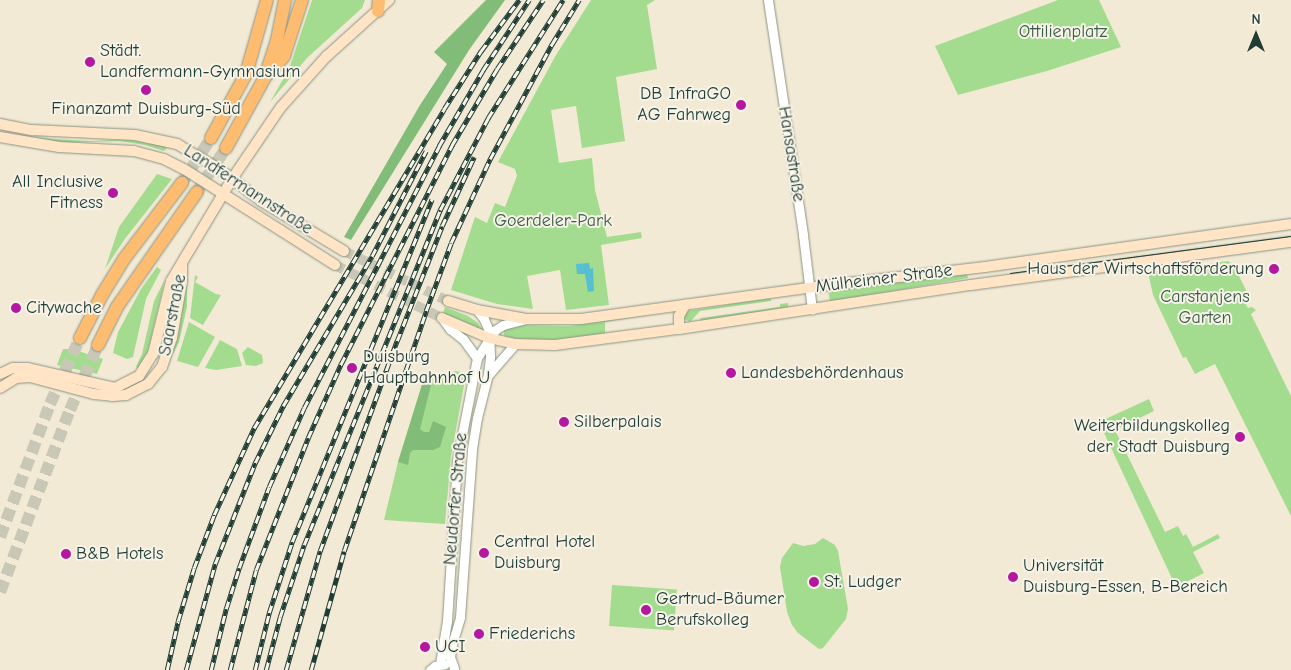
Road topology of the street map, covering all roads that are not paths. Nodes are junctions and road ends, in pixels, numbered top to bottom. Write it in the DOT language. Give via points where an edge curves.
graph roads {
  1 [pos="267,0"];
  2 [pos="285,0"];
  3 [pos="302,0"];
  4 [pos="389,0"];
  5 [pos="768,0"];
  6 [pos="379,6"];
  7 [pos="265,78"];
  8 [pos="0,124"];
  9 [pos="0,137"];
  10 [pos="211,138"];
  11 [pos="226,148"];
  12 [pos="232,179"];
  13 [pos="182,183"];
  14 [pos="197,192"];
  15 [pos="221,195"];
  16 [pos="1291,224"];
  17 [pos="1291,242"];
  18 [pos="344,251"];
  19 [pos="182,264"];
  20 [pos="335,265"];
  21 [pos="808,288"];
  22 [pos="448,301"];
  23 [pos="685,305"];
  24 [pos="812,309"];
  25 [pos="477,310"];
  26 [pos="442,318"];
  27 [pos="526,319"];
  28 [pos="679,329"];
  29 [pos="80,338"];
  30 [pos="490,338"];
  31 [pos="515,344"];
  32 [pos="98,345"];
  33 [pos="477,358"];
  34 [pos="0,374"];
  35 [pos="488,374"];
  36 [pos="0,388"];
  37 [pos="109,392"];
  38 [pos="440,664"];
  39 [pos="455,669"];
  40 [pos="430,670"];
  1 -- 10 [label="highway" via="246,74"];
  2 -- 7 [label="highway"];
  3 -- 7 [label="highway" via="284,56"];
  4 -- 6 [label="main road, Saarstraße"];
  5 -- 21 [label="street, Hansastraße"];
  6 -- 12 [label="main road, Saarstraße" via="327,56 281,108"];
  7 -- 11 [label="highway"];
  8 -- 12 [label="main road, Landfermannstraße" via="32,130 157,138 190,151"];
  9 -- 15 [label="main road, Landfermannstraße" via="36,144 110,148 146,154 184,170"];
  12 -- 15 [label="main road, Saarstraße"];
  12 -- 18 [label="main road, Landfermannstraße" via="261,201"];
  13 -- 29 [label="highway" via="124,259"];
  14 -- 32 [label="highway" via="117,307"];
  15 -- 19 [label="main road, Saarstraße"];
  15 -- 20 [label="main road, Landfermannstraße"];
  16 -- 21 [label="main road, Mülheimer Straße"];
  17 -- 24 [label="main road, Mülheimer Straße"];
  19 -- 37 [label="main road, Saarstraße" via="171,280 150,361 139,376"];
  19 -- 37 [label="main road, Saarstraße" via="172,338 163,365 148,384 126,395"];
  21 -- 23 [label="main road, Mülheimer Straße"];
  21 -- 24 [label="street, Hansastraße"];
  22 -- 25 [label="main road"];
  23 -- 27 [label="main road, Mülheimer Straße" via="581,319"];
  23 -- 28 [label="main road" via="679,316"];
  24 -- 28 [label="main road, Mülheimer Straße"];
  25 -- 27 [label="main road, Mülheimer Straße"];
  25 -- 30 [label="street" via="487,325"];
  26 -- 30 [label="main road"];
  26 -- 33 [label="street"];
  27 -- 30 [label="street, Neudorfer Straße" via="503,325"];
  28 -- 31 [label="main road, Mülheimer Straße" via="555,345"];
  30 -- 31 [label="main road, Mülheimer Straße"];
  30 -- 33 [label="street, Neudorfer Straße"];
  30 -- 35 [label="street, Neudorfer Straße"];
  31 -- 35 [label="street, Neudorfer Straße"];
  33 -- 38 [label="street, Neudorfer Straße" via="457,460"];
  34 -- 37 [label="main road" via="12,368 33,368"];
  35 -- 39 [label="street, Neudorfer Straße" via="473,435 460,617 450,657"];
  36 -- 37 [label="main road" via="20,377"];
  38 -- 39 [label="street"];
  38 -- 40 [label="street"];
}
